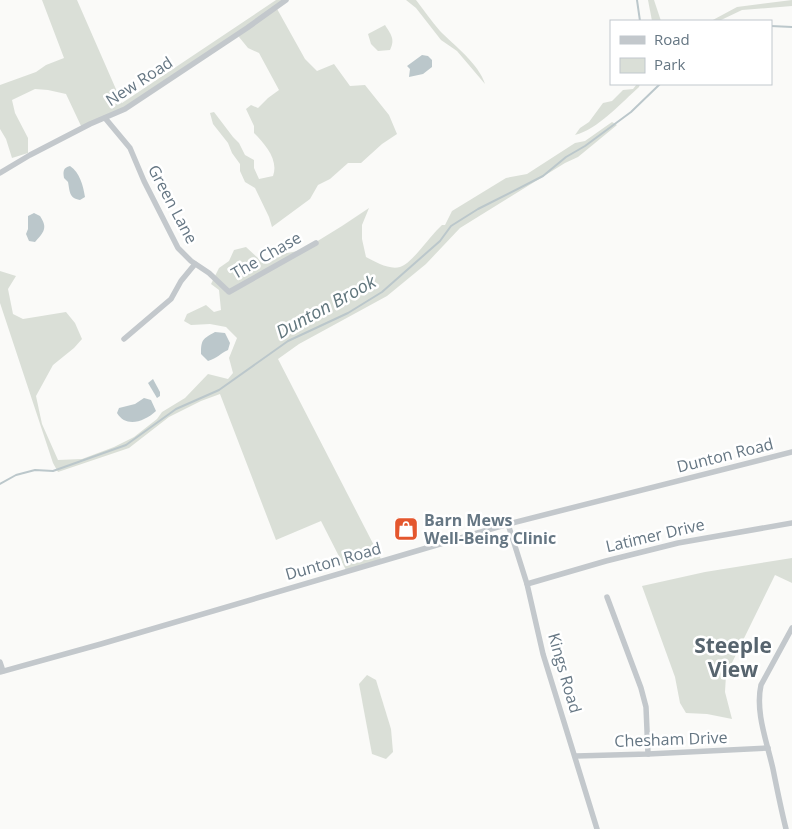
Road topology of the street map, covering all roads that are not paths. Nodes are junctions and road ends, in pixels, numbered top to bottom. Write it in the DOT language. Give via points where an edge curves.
graph roads {
  1 [pos="286,0"];
  2 [pos="105,118"];
  3 [pos="0,173"];
  4 [pos="316,243"];
  5 [pos="195,264"];
  6 [pos="229,292"];
  7 [pos="124,339"];
  8 [pos="792,452"];
  9 [pos="792,523"];
  10 [pos="508,524"];
  11 [pos="527,584"];
  12 [pos="607,597"];
  13 [pos="792,628"];
  14 [pos="0,662"];
  15 [pos="2,671"];
  16 [pos="768,748"];
  17 [pos="648,754"];
  18 [pos="576,756"];
  19 [pos="597,829"];
  20 [pos="786,829"];
  1 -- 2 [label="street, New Road" via="125,109"];
  2 -- 3 [label="street, New Road"];
  2 -- 5 [label="street, Green Lane" via="130,148 178,248"];
  4 -- 6 [label="street, The Chase"];
  5 -- 6 [label="street, Green Lane"];
  5 -- 7 [label="street" via="171,299"];
  8 -- 10 [label="street, Dunton Road"];
  9 -- 11 [label="street, Latimer Drive" via="678,543"];
  10 -- 11 [label="street, Kings Road"];
  10 -- 15 [label="street, Dunton Road"];
  11 -- 18 [label="street, Kings Road" via="543,654"];
  12 -- 17 [label="street" via="646,707"];
  13 -- 16 [label="street" via="761,685 759,706"];
  14 -- 15 [label="street"];
  16 -- 17 [label="street, Chesham Drive"];
  16 -- 20 [label="street"];
  17 -- 18 [label="street, Chesham Drive"];
  18 -- 19 [label="street, Kings Road"];
}
